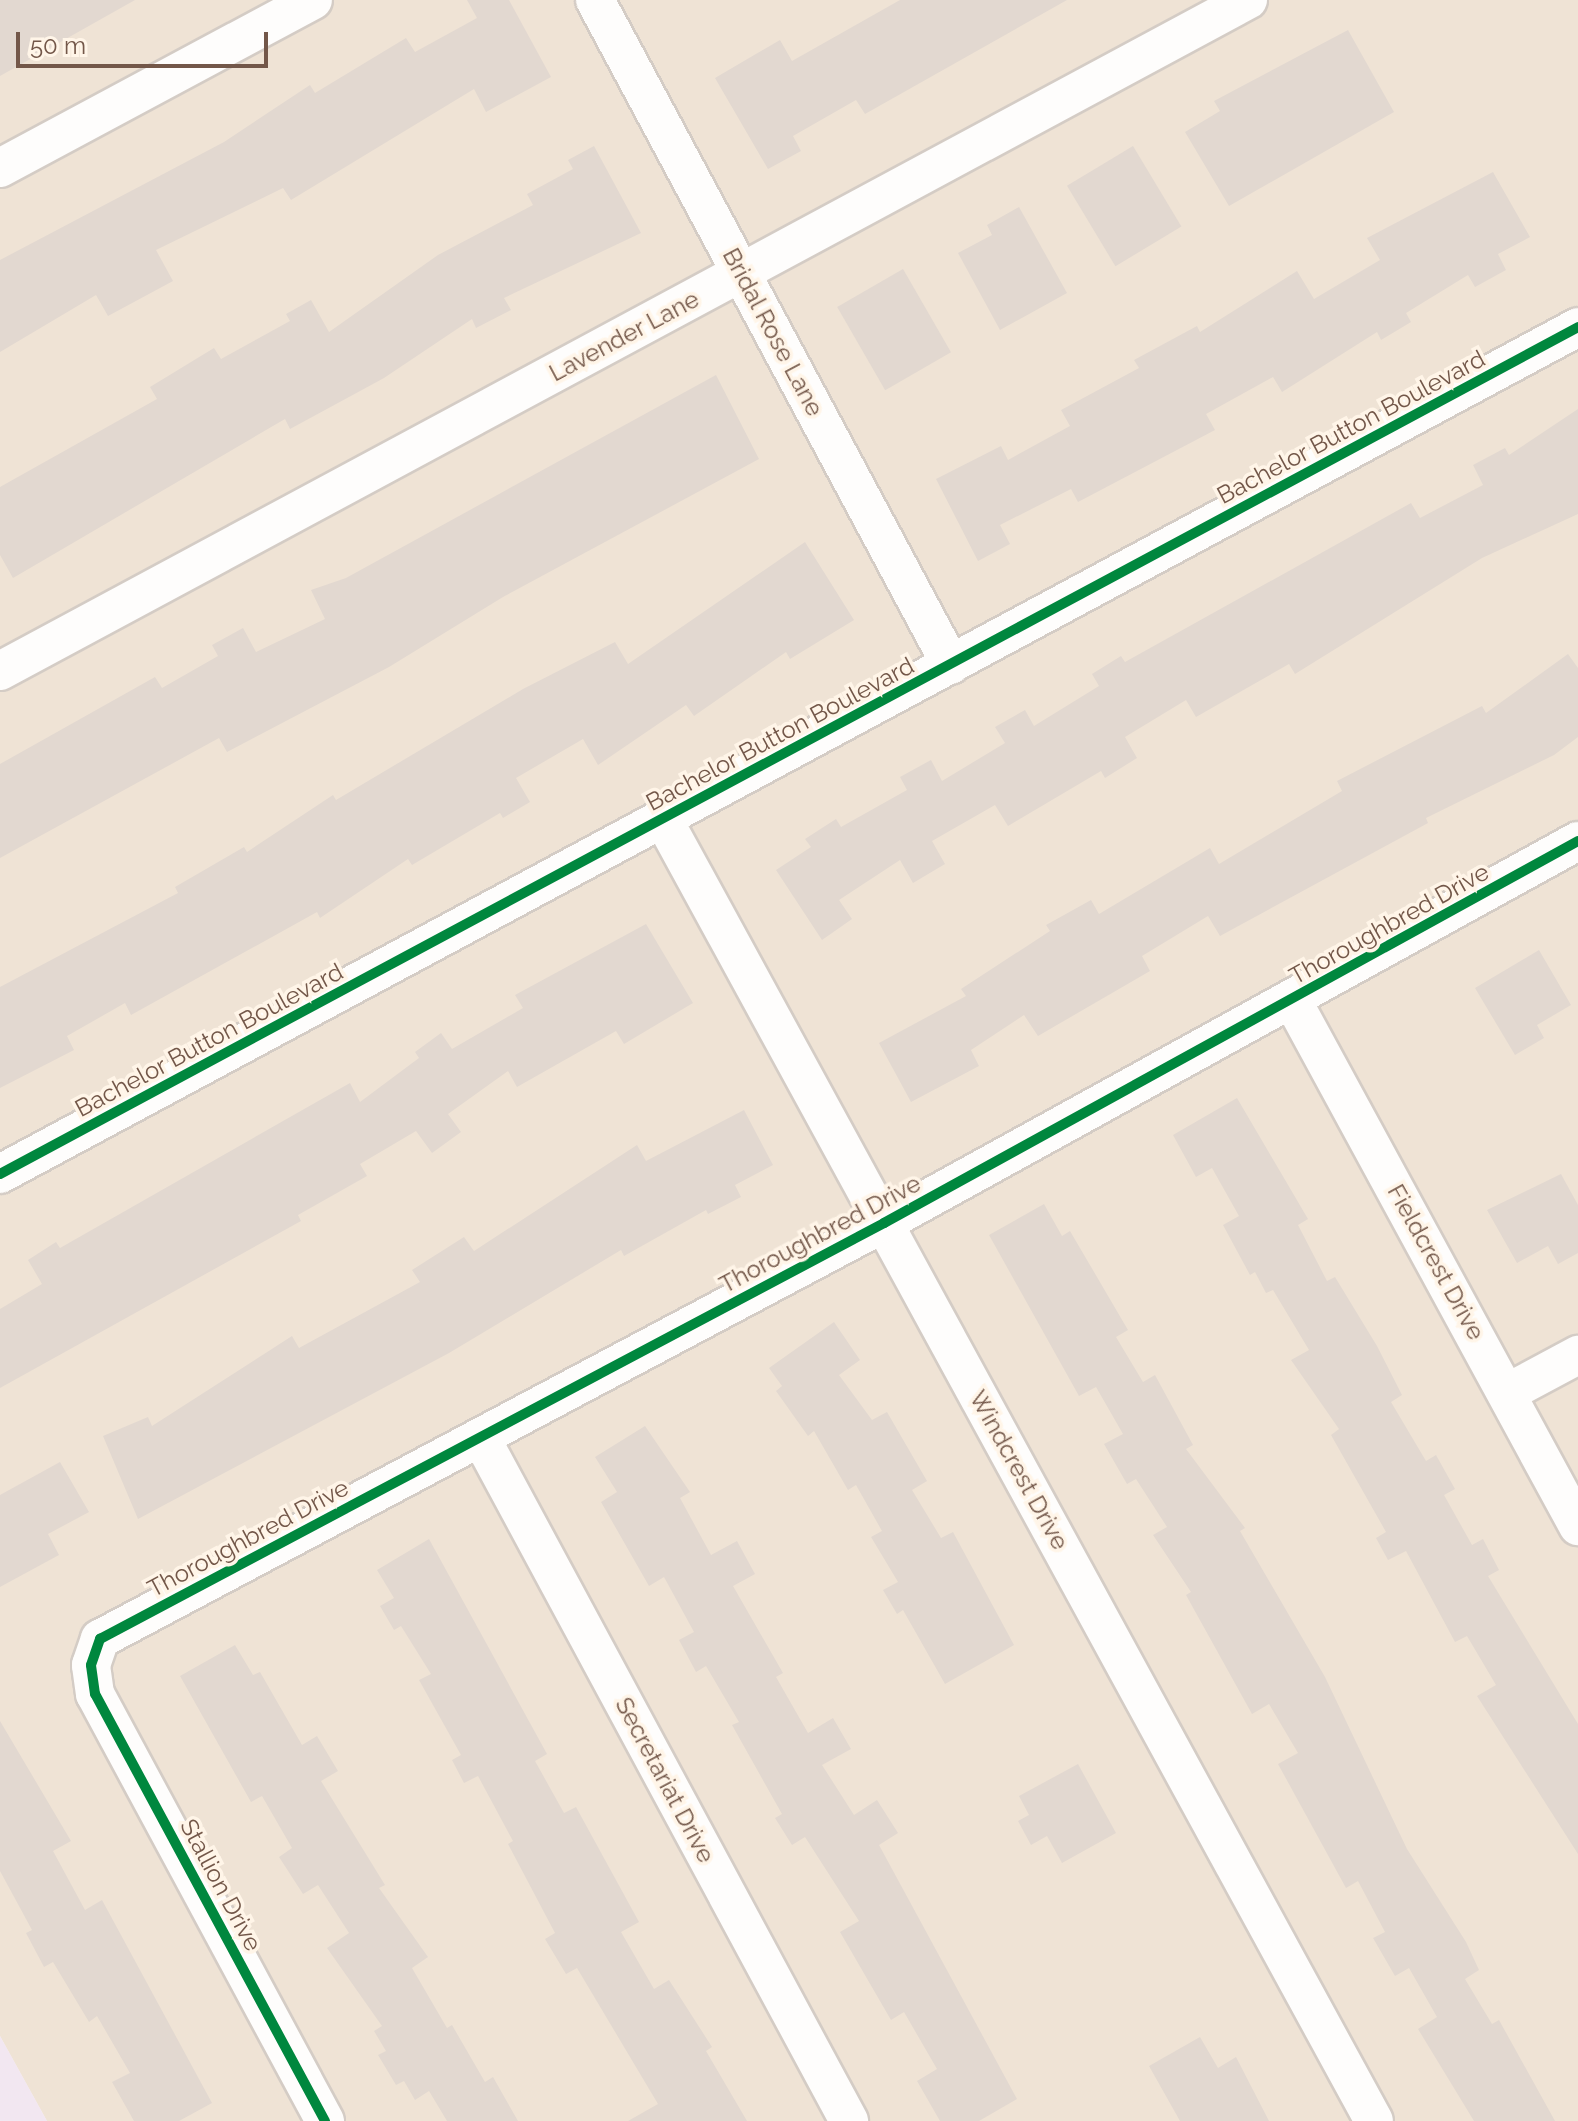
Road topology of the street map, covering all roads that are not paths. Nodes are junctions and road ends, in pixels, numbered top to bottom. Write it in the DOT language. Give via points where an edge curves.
graph roads {
  1 [pos="313,0"];
  2 [pos="595,0"];
  3 [pos="1248,0"];
  4 [pos="0,168"];
  5 [pos="741,274"];
  6 [pos="1578,327"];
  7 [pos="951,665"];
  8 [pos="0,671"];
  9 [pos="663,819"];
  10 [pos="1578,841"];
  11 [pos="1292,1000"];
  12 [pos="0,1174"];
  13 [pos="884,1223"];
  14 [pos="1578,1355"];
  15 [pos="1507,1393"];
  16 [pos="481,1438"];
  17 [pos="1578,1526"];
  18 [pos="91,1665"];
  19 [pos="325,2121"];
  20 [pos="849,2121"];
  21 [pos="1374,2121"];
  1 -- 4 [label="street"];
  2 -- 5 [label="street, Bridal Rose Lane"];
  3 -- 5 [label="street, Lavender Lane"];
  5 -- 7 [label="street, Bridal Rose Lane"];
  5 -- 8 [label="street, Lavender Lane"];
  6 -- 7 [label="street, Bachelor Button Boulevard"];
  7 -- 9 [label="street, Bachelor Button Boulevard"];
  9 -- 12 [label="street, Bachelor Button Boulevard"];
  9 -- 13 [label="street, Windcrest Drive"];
  10 -- 11 [label="street, Thoroughbred Drive"];
  11 -- 13 [label="street, Thoroughbred Drive"];
  11 -- 15 [label="street, Fieldcrest Drive"];
  13 -- 16 [label="street, Thoroughbred Drive"];
  13 -- 21 [label="street, Windcrest Drive"];
  14 -- 15 [label="street"];
  15 -- 17 [label="street, Fieldcrest Drive"];
  16 -- 18 [label="street, Thoroughbred Drive" via="100,1639"];
  16 -- 20 [label="street, Secretariat Drive"];
  18 -- 19 [label="street, Stallion Drive" via="95,1694"];
}
